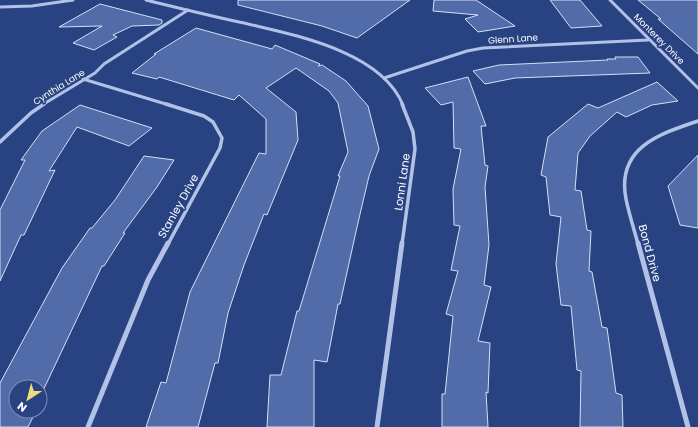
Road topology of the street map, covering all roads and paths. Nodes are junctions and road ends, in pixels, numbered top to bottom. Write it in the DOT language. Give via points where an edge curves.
graph roads {
  1 [pos="73,0"];
  2 [pos="146,0"];
  3 [pos="610,0"];
  4 [pos="0,7"];
  5 [pos="188,10"];
  6 [pos="648,40"];
  7 [pos="384,78"];
  8 [pos="83,79"];
  9 [pos="698,88"];
  10 [pos="698,121"];
  11 [pos="0,142"];
  12 [pos="88,427"];
  13 [pos="377,427"];
  14 [pos="688,427"];
  1 -- 4 [label="street" via="32,6"];
  2 -- 5 [label="street, Lonni Lane"];
  3 -- 6 [label="street, Monterey Drive"];
  5 -- 7 [label="street, Lonni Lane" via="313,40 341,51"];
  5 -- 8 [label="street, Cynthia Lane"];
  6 -- 7 [label="street, Glenn Lane" via="483,48"];
  6 -- 9 [label="street, Monterey Drive"];
  7 -- 13 [label="street, Lonni Lane" via="405,110 413,132 415,149"];
  8 -- 11 [label="street, Cynthia Lane" via="31,113"];
  8 -- 12 [label="street, Stanley Drive" via="204,116 213,122 222,138 220,148 148,280"];
  10 -- 14 [label="street, Bond Drive" via="670,130 646,142 627,164 625,185 626,198"];
}
